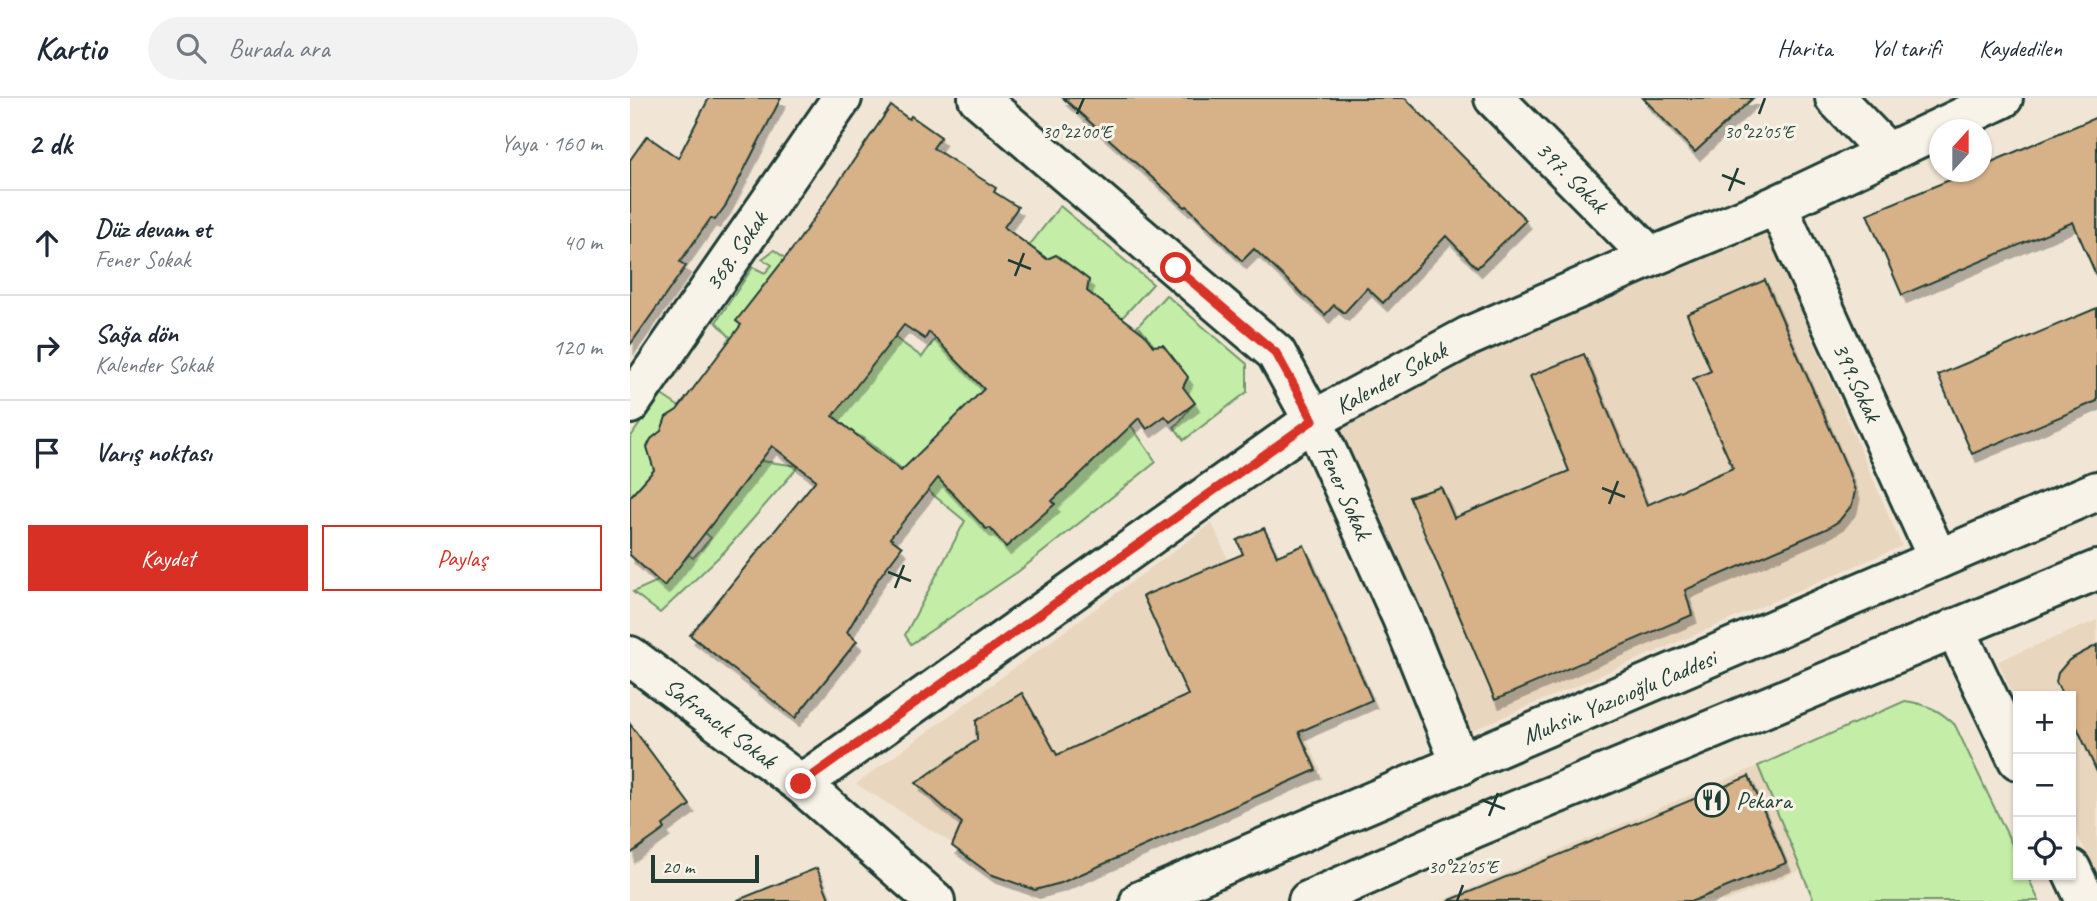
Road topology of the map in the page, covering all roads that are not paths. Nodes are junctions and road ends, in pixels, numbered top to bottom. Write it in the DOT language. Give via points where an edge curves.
graph roads {
  1 [pos="842,98"];
  2 [pos="978,98"];
  3 [pos="1494,98"];
  4 [pos="1835,98"];
  5 [pos="2003,98"];
  6 [pos="1888,153"];
  7 [pos="1777,205"];
  8 [pos="1651,257"];
  9 [pos="630,404"];
  10 [pos="1313,420"];
  11 [pos="2097,491"];
  12 [pos="1938,559"];
  13 [pos="2097,570"];
  14 [pos="1955,628"];
  15 [pos="630,656"];
  16 [pos="2015,754"];
  17 [pos="1461,765"];
  18 [pos="801,784"];
  19 [pos="2076,880"];
  20 [pos="935,901"];
  21 [pos="1140,901"];
  22 [pos="1308,901"];
  23 [pos="2086,901"];
  1 -- 9 [label="street, 368. Sokak"];
  2 -- 10 [label="street, Fener Sokak" via="1276,353"];
  3 -- 8 [label="street, 397. Sokak"];
  4 -- 6 [label="street"];
  5 -- 6 [label="street, Kalender Sokak"];
  6 -- 7 [label="street, Kalender Sokak"];
  7 -- 8 [label="street, Kalender Sokak"];
  7 -- 12 [label="street, 399.Sokak"];
  8 -- 10 [label="street, Kalender Sokak" via="1466,337"];
  10 -- 17 [label="street, Fener Sokak" via="1402,618"];
  10 -- 18 [label="street, Kalender Sokak"];
  11 -- 12 [label="street, Muhsin Yazıcıoğlu Caddesi"];
  12 -- 17 [label="street, Muhsin Yazıcıoğlu Caddesi"];
  13 -- 14 [label="street"];
  14 -- 16 [label="street"];
  14 -- 22 [label="street"];
  15 -- 18 [label="street, Safrancık Sokak"];
  17 -- 21 [label="street, Muhsin Yazıcıoğlu Caddesi"];
  18 -- 20 [label="street, Safrancık Sokak"];
  19 -- 23 [label="street"];
}
